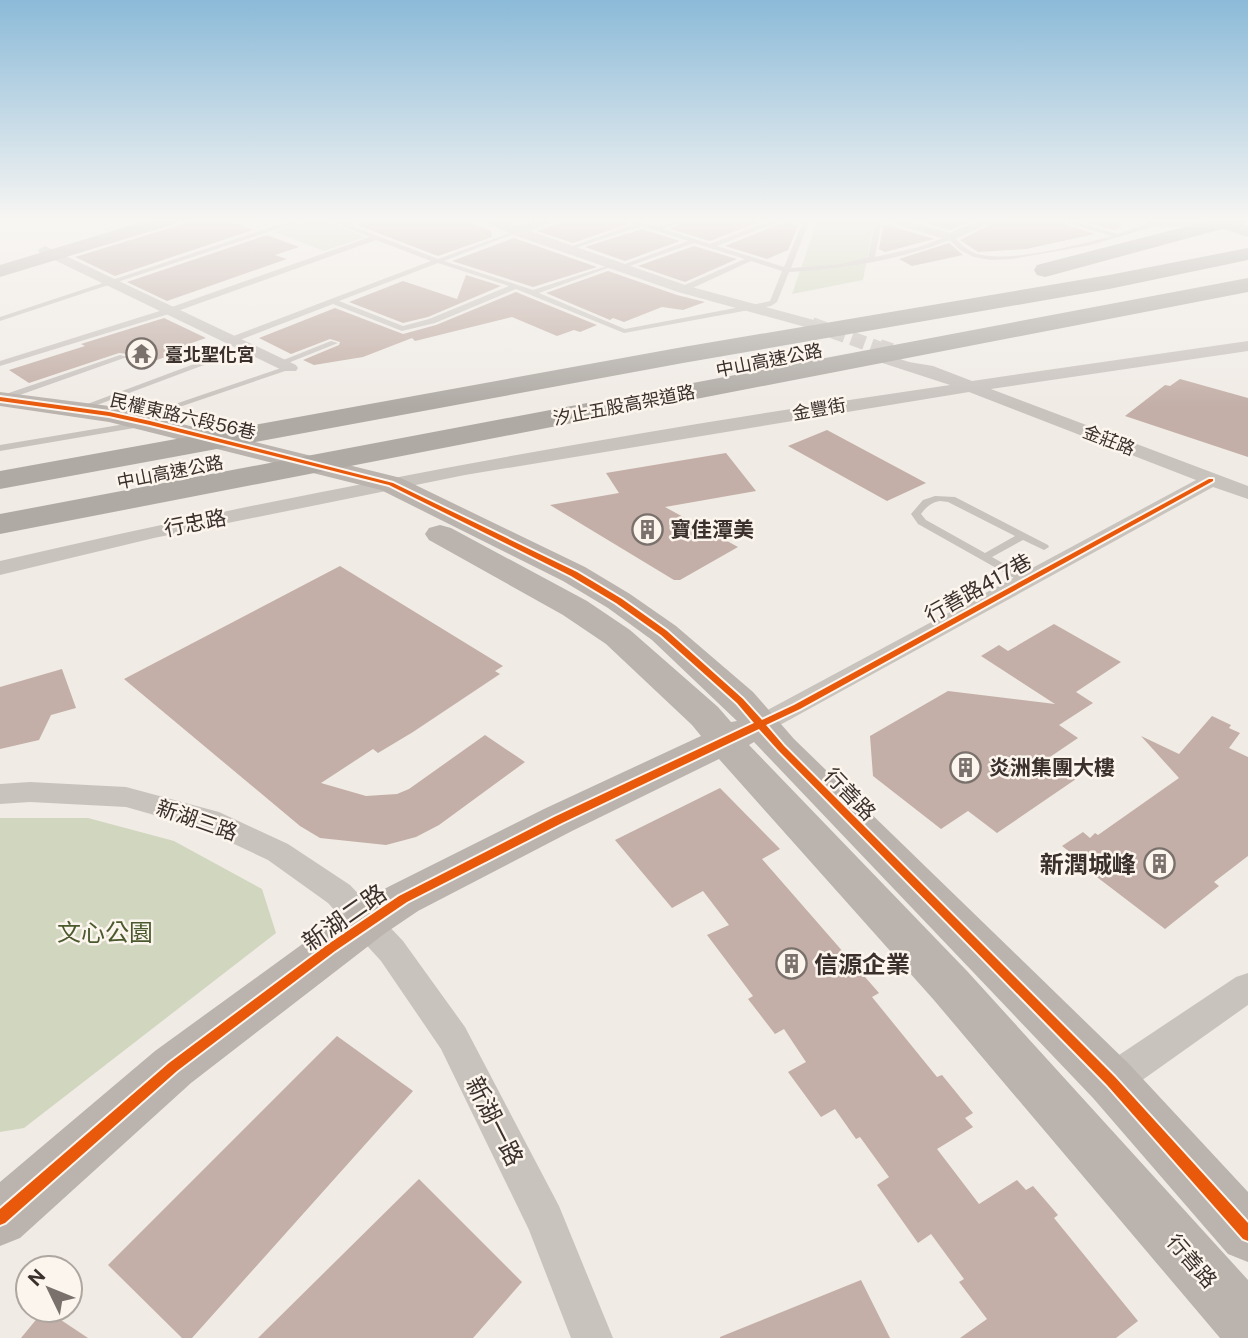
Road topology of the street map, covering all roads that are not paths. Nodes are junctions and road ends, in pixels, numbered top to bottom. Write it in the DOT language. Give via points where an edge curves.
graph roads {
  1 [pos="252,281"];
  2 [pos="382,281"];
  3 [pos="502,281"];
  4 [pos="569,281"];
  5 [pos="660,281"];
  6 [pos="700,281"];
  7 [pos="780,281"];
  8 [pos="995,281"];
  9 [pos="1004,281"];
  10 [pos="1112,281"];
  11 [pos="1169,281"];
  12 [pos="112,282"];
  13 [pos="1248,285"];
  14 [pos="516,286"];
  15 [pos="683,289"];
  16 [pos="532,293"];
  17 [pos="1248,301"];
  18 [pos="332,302"];
  19 [pos="770,307"];
  20 [pos="749,308"];
  21 [pos="169,311"];
  22 [pos="0,319"];
  23 [pos="801,324"];
  24 [pos="241,343"];
  25 [pos="334,343"];
  26 [pos="1248,346"];
  27 [pos="891,352"];
  28 [pos="682,355"];
  29 [pos="873,355"];
  30 [pos="123,357"];
  31 [pos="0,364"];
  32 [pos="285,365"];
  33 [pos="728,368"];
  34 [pos="927,370"];
  35 [pos="970,386"];
  36 [pos="0,399"];
  37 [pos="78,409"];
  38 [pos="142,421"];
  39 [pos="0,448"];
  40 [pos="0,458"];
  41 [pos="0,480"];
  42 [pos="1211,480"];
  43 [pos="356,483"];
  44 [pos="391,484"];
  45 [pos="1248,493"];
  46 [pos="0,504"];
  47 [pos="0,524"];
  48 [pos="1022,536"];
  49 [pos="1044,547"];
  50 [pos="985,557"];
  51 [pos="0,568"];
  52 [pos="1027,581"];
  53 [pos="742,733"];
  54 [pos="0,794"];
  55 [pos="368,921"];
  56 [pos="1248,987"];
  57 [pos="1111,1081"];
  58 [pos="0,1218"];
  59 [pos="1248,1234"];
  60 [pos="1248,1325"];
  61 [pos="592,1338"];
  1 -- 21 [label="lane"];
  2 -- 18 [label="lane"];
  3 -- 14 [label="lane"];
  4 -- 16 [label="lane"];
  5 -- 15 [label="street"];
  6 -- 15 [label="lane"];
  7 -- 19 [label="lane"];
  8 -- 28 [label="highway"];
  9 -- 40 [label="highway"];
  10 -- 28 [label="highway, 中山高速公路"];
  11 -- 33 [label="highway, 中山高速公路"];
  12 -- 21 [label="street"];
  12 -- 22 [label="lane"];
  13 -- 47 [label="highway, 汐止五股高架道路"];
  14 -- 16 [label="lane"];
  14 -- 18 [label="lane" via="402,329"];
  15 -- 20 [label="street"];
  16 -- 20 [label="lane" via="624,331"];
  17 -- 33 [label="highway" via="822,361"];
  18 -- 24 [label="lane"];
  19 -- 20 [label="street"];
  19 -- 23 [label="street" via="772,318"];
  21 -- 24 [label="street"];
  21 -- 31 [label="lane"];
  24 -- 32 [label="street"];
  24 -- 37 [label="lane"];
  25 -- 32 [label="lane"];
  26 -- 35 [label="street, 金豐街"];
  27 -- 34 [label="street" via="922,363"];
  28 -- 41 [label="highway, 中山高速公路"];
  29 -- 34 [label="street"];
  30 -- 36 [label="lane"];
  32 -- 38 [label="lane"];
  33 -- 46 [label="highway, 中山高速公路"];
  34 -- 35 [label="street, 金莊路"];
  35 -- 42 [label="street, 金莊路"];
  35 -- 44 [label="street, 金豐街"];
  36 -- 37 [label="street, 民權東路六段56巷"];
  37 -- 38 [label="street, 民權東路六段56巷"];
  38 -- 39 [label="lane"];
  38 -- 43 [label="street, 民權東路六段56巷"];
  42 -- 45 [label="street, 金莊路"];
  42 -- 52 [label="street, 行善路417巷"];
  43 -- 44 [label="street, 行善路"];
  43 -- 51 [label="street, 行忠路"];
  43 -- 53 [label="street, 行善路" via="618,637 705,716"];
  44 -- 53 [label="street, 行善路" via="619,601 664,633 740,701"];
  48 -- 49 [label="lane"];
  48 -- 50 [label="lane"];
  48 -- 50 [label="lane" via="951,499 936,497 920,506 916,514 922,522"];
  50 -- 52 [label="lane"];
  52 -- 53 [label="street, 行善路417巷"];
  53 -- 55 [label="street, 新湖二路" via="534,832"];
  53 -- 57 [label="street, 行善路" via="965,932"];
  53 -- 60 [label="street, 行善路" via="753,775 950,985"];
  54 -- 55 [label="street, 新湖三路" via="125,797 209,820 278,852 331,887"];
  55 -- 58 [label="street, 新湖二路" via="173,1067"];
  55 -- 61 [label="street, 新湖一路" via="453,1038 545,1220"];
  56 -- 57 [label="street"];
  57 -- 59 [label="street, 行善路"];
}
